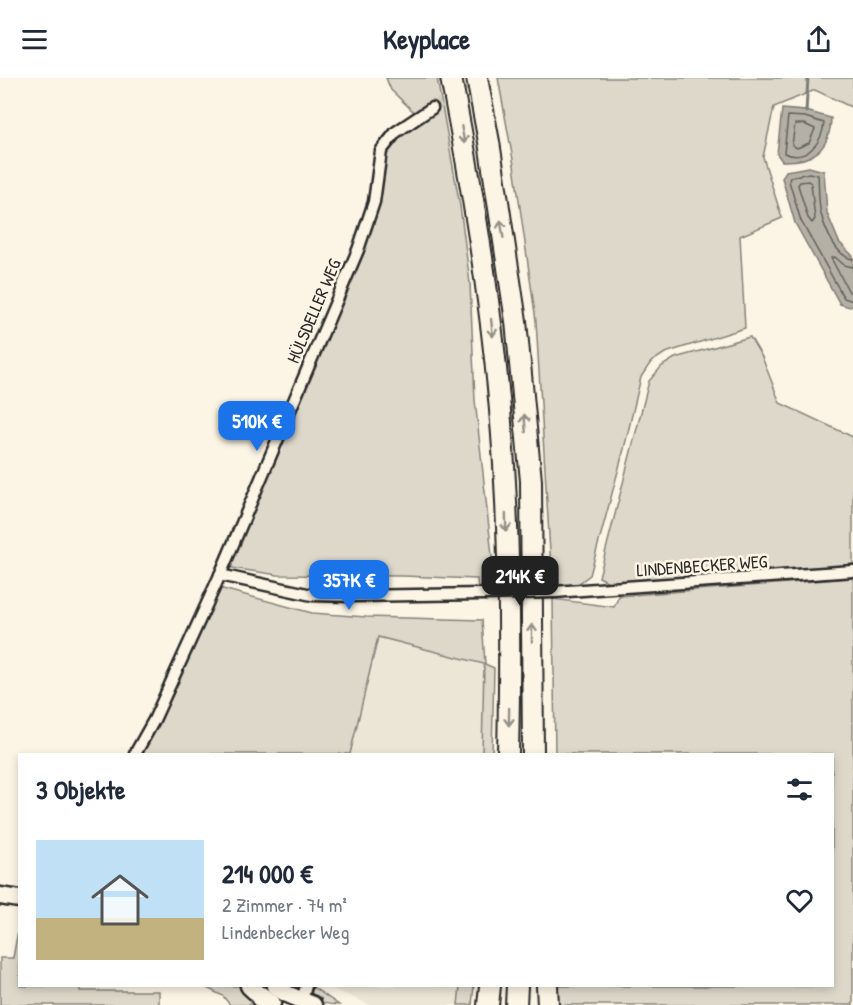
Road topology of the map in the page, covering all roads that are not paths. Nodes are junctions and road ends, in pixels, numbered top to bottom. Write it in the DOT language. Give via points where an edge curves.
graph roads {
  1 [pos="452,78"];
  2 [pos="477,78"];
  3 [pos="432,108"];
  4 [pos="853,571"];
  5 [pos="220,574"];
  6 [pos="136,753"];
  7 [pos="508,753"];
  8 [pos="533,753"];
  9 [pos="0,896"];
  10 [pos="18,899"];
  11 [pos="490,987"];
  12 [pos="518,987"];
  13 [pos="547,987"];
  14 [pos="269,998"];
  15 [pos="305,999"];
  16 [pos="488,1005"];
  17 [pos="516,1005"];
  18 [pos="548,1005"];
  1 -- 7 [label="highway, one-way" via="480,233 506,482"];
  8 -- 2 [label="highway, one-way" via="531,481 516,321"];
  3 -- 5 [label="street, HÜLSDELLER WEG" via="389,137 381,151 374,202 357,250"];
  4 -- 5 [label="street, LINDENBECKER WEG, bridge" via="554,592 350,596 312,595"];
  5 -- 6 [label="street, HÜLSDELLER WEG"];
  9 -- 10 [label="main road"];
  11 -- 16 [label="highway"];
  12 -- 17 [label="highway"];
  13 -- 18 [label="highway"];
  14 -- 15 [label="main road"];
}
